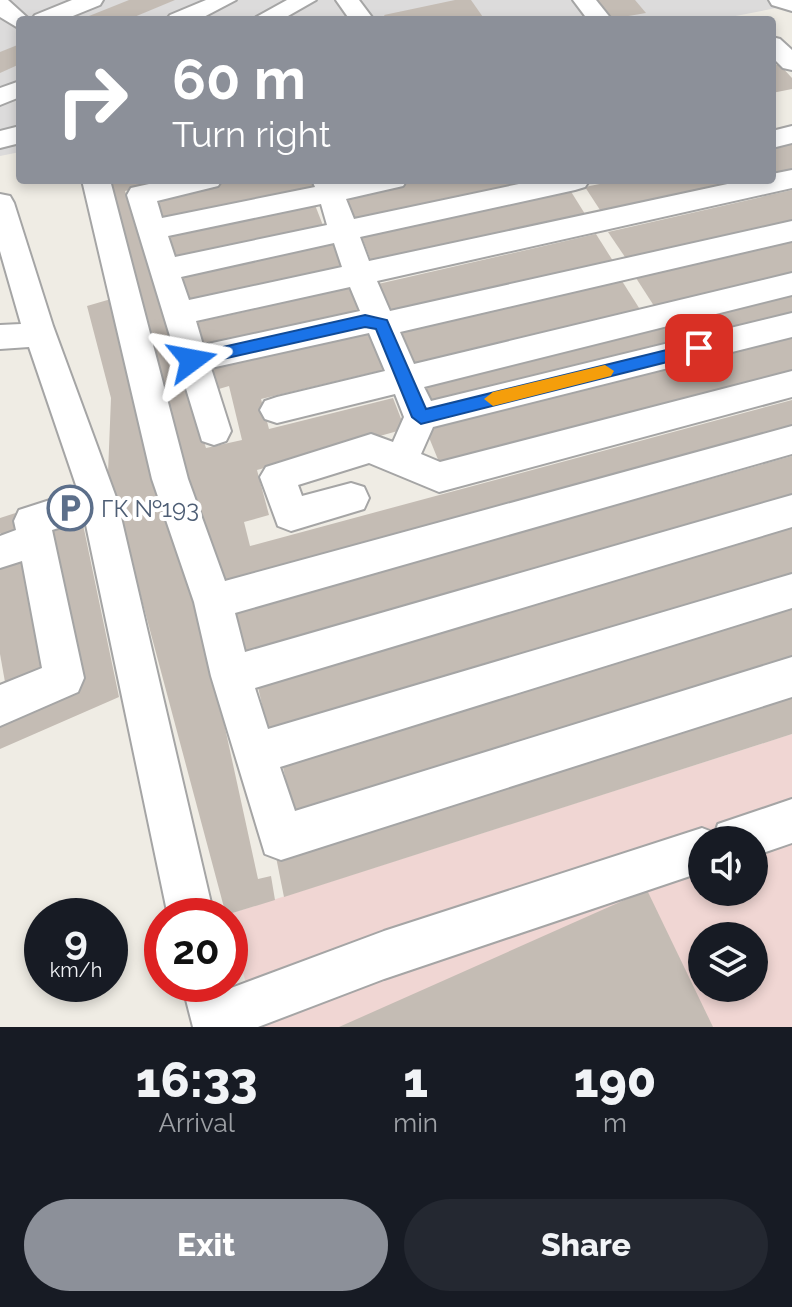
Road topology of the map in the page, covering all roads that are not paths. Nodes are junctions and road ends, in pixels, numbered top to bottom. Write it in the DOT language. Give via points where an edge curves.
graph roads {
  1 [pos="92,0"];
  2 [pos="225,0"];
  3 [pos="305,0"];
  4 [pos="584,0"];
  5 [pos="780,0"];
  6 [pos="792,4"];
  7 [pos="0,5"];
  8 [pos="53,16"];
  9 [pos="187,16"];
  10 [pos="271,16"];
  11 [pos="597,16"];
  12 [pos="16,19"];
  13 [pos="97,184"];
  14 [pos="190,184"];
  15 [pos="356,184"];
  16 [pos="557,184"];
  17 [pos="578,184"];
  18 [pos="770,184"];
  19 [pos="328,187"];
  20 [pos="0,203"];
  21 [pos="598,223"];
  22 [pos="343,229"];
  23 [pos="152,230"];
  24 [pos="792,231"];
  25 [pos="164,270"];
  26 [pos="623,270"];
  27 [pos="359,274"];
  28 [pos="792,284"];
  29 [pos="178,314"];
  30 [pos="656,318"];
  31 [pos="382,324"];
  32 [pos="792,325"];
  33 [pos="40,334"];
  34 [pos="0,337"];
  35 [pos="192,360"];
  36 [pos="407,380"];
  37 [pos="792,384"];
  38 [pos="277,410"];
  39 [pos="421,417"];
  40 [pos="214,431"];
  41 [pos="792,440"];
  42 [pos="401,461"];
  43 [pos="351,498"];
  44 [pos="99,500"];
  45 [pos="792,511"];
  46 [pos="17,546"];
  47 [pos="792,591"];
  48 [pos="213,602"];
  49 [pos="231,676"];
  50 [pos="792,677"];
  51 [pos="0,706"];
  52 [pos="255,754"];
  53 [pos="792,821"];
  54 [pos="768,829"];
  55 [pos="688,855"];
  56 [pos="187,898"];
  57 [pos="213,1010"];
  1 -- 8 [label="lane"];
  2 -- 9 [label="lane"];
  3 -- 10 [label="lane"];
  4 -- 11 [label="lane"];
  5 -- 6 [label="lane"];
  7 -- 12 [label="lane"];
  13 -- 48 [label="lane" via="170,479"];
  14 -- 23 [label="lane" via="141,195"];
  15 -- 19 [label="lane"];
  16 -- 22 [label="lane"];
  17 -- 21 [label="lane"];
  18 -- 21 [label="lane"];
  19 -- 22 [label="lane"];
  19 -- 23 [label="lane"];
  20 -- 33 [label="lane"];
  21 -- 26 [label="lane"];
  21 -- 27 [label="lane"];
  22 -- 25 [label="lane"];
  22 -- 27 [label="lane"];
  23 -- 25 [label="lane"];
  24 -- 26 [label="lane"];
  25 -- 29 [label="lane"];
  26 -- 30 [label="lane"];
  26 -- 31 [label="lane"];
  27 -- 29 [label="lane"];
  27 -- 31 [label="lane"];
  28 -- 30 [label="lane"];
  29 -- 35 [label="lane"];
  30 -- 36 [label="lane"];
  31 -- 35 [label="lane" via="365,321"];
  31 -- 36 [label="lane"];
  32 -- 39 [label="lane"];
  33 -- 34 [label="lane"];
  33 -- 44 [label="lane"];
  35 -- 40 [label="lane"];
  36 -- 38 [label="lane"];
  36 -- 39 [label="lane"];
  37 -- 42 [label="lane" via="439,477"];
  39 -- 42 [label="lane"];
  41 -- 48 [label="lane"];
  42 -- 43 [label="lane" via="371,448 278,477 291,515"];
  44 -- 46 [label="lane" via="32,521"];
  44 -- 56 [label="lane"];
  45 -- 49 [label="lane"];
  46 -- 51 [label="lane" via="64,678"];
  47 -- 52 [label="lane"];
  48 -- 49 [label="lane"];
  49 -- 52 [label="lane"];
  50 -- 52 [label="lane" via="281,838"];
  53 -- 54 [label="lane"];
  55 -- 57 [label="lane"];
}
